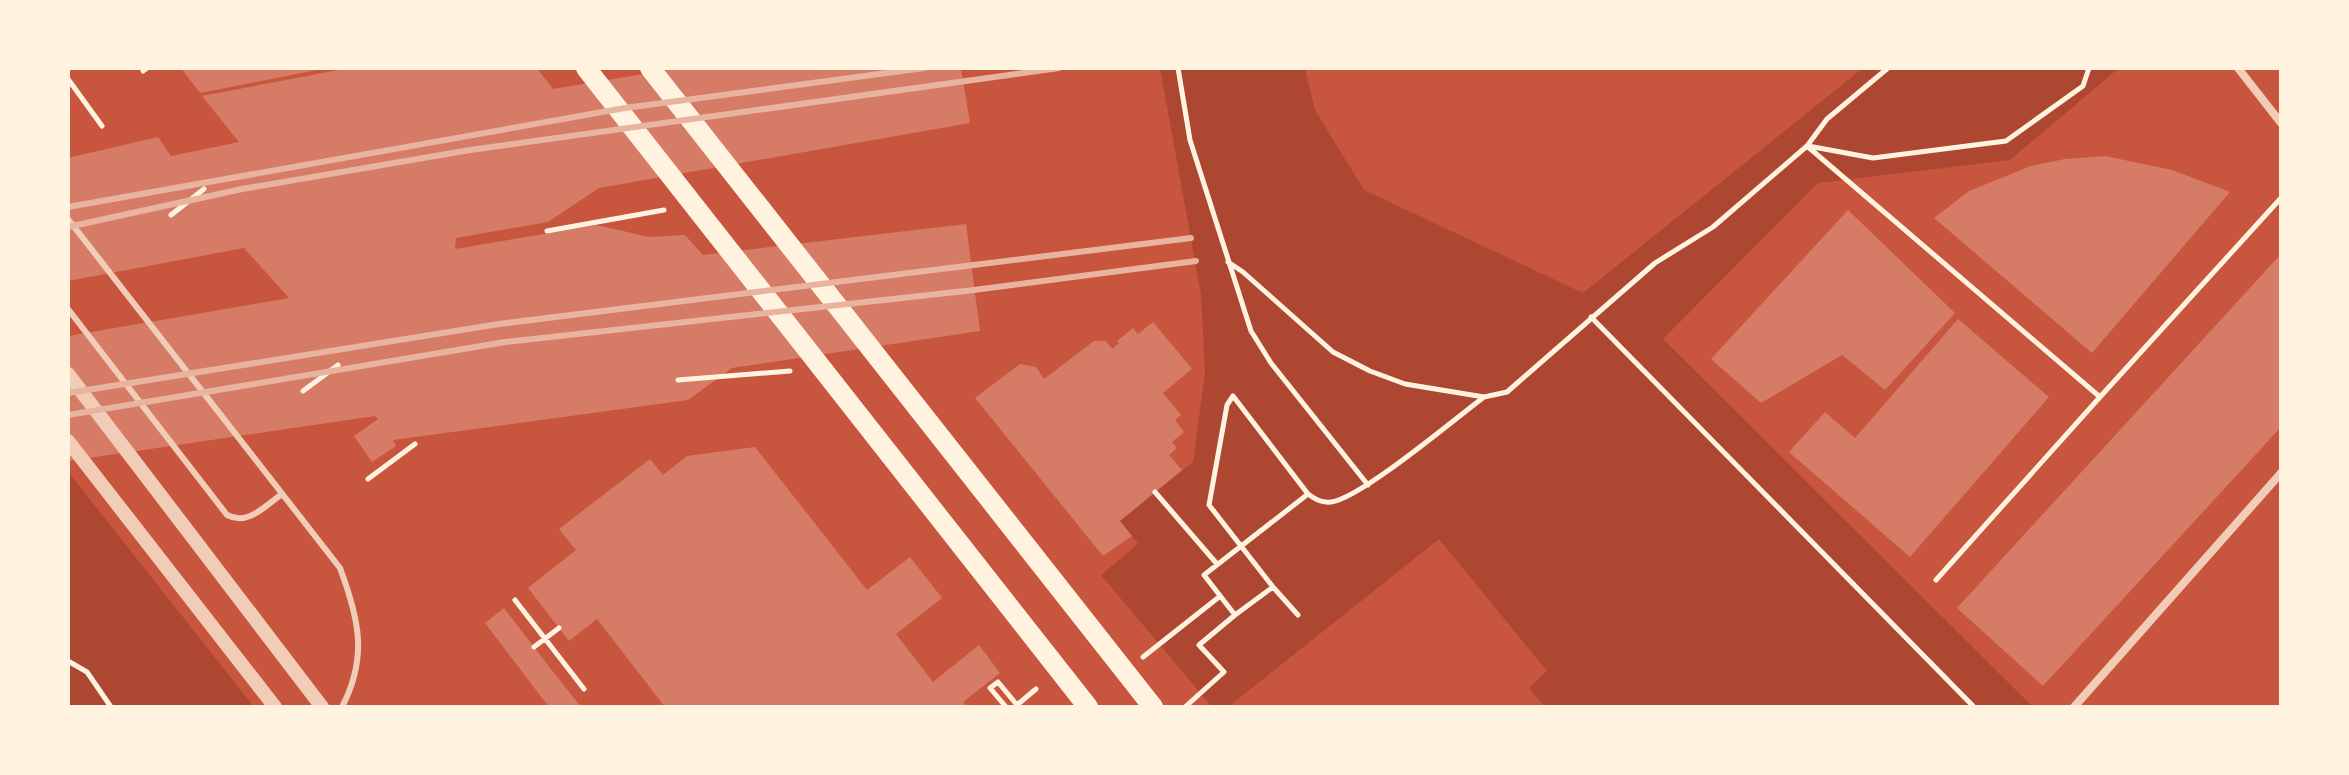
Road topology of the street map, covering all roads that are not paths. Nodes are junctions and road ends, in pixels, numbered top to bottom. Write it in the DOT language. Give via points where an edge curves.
graph roads {
  1 [pos="586,68"];
  2 [pos="650,68"];
  3 [pos="2238,68"];
  4 [pos="2281,123"];
  5 [pos="68,219"];
  6 [pos="68,309"];
  7 [pos="68,374"];
  8 [pos="68,441"];
  9 [pos="2281,473"];
  10 [pos="282,494"];
  11 [pos="275,707"];
  12 [pos="322,707"];
  13 [pos="342,707"];
  14 [pos="1088,707"];
  15 [pos="1153,707"];
  16 [pos="2074,707"];
  1 -- 14 [label="main road"];
  2 -- 15 [label="main road"];
  3 -- 4 [label="street"];
  5 -- 10 [label="lane"];
  6 -- 10 [label="lane" via="227,515 248,518"];
  7 -- 12 [label="street"];
  8 -- 11 [label="street"];
  9 -- 16 [label="street"];
  10 -- 13 [label="lane" via="340,568 353,603 359,644 354,679"];
}
